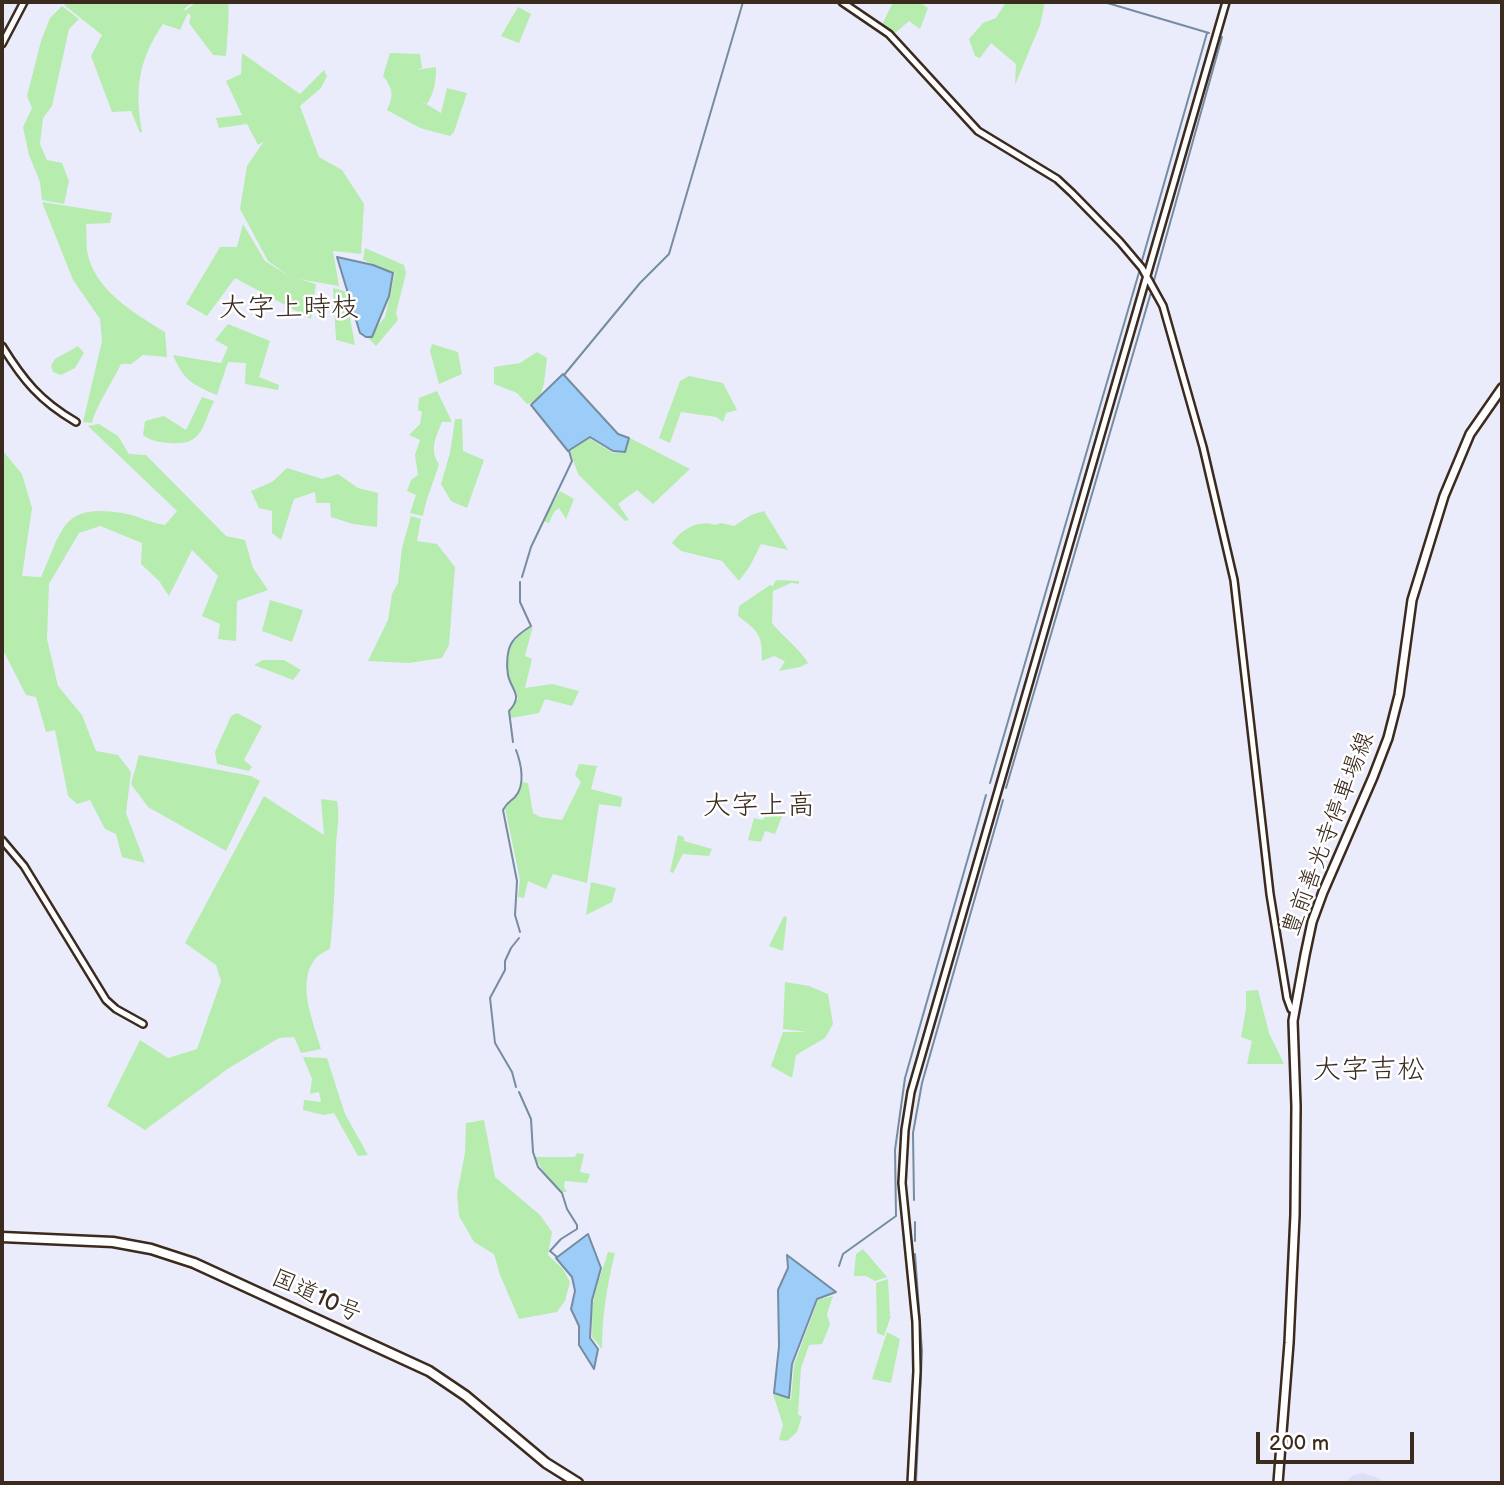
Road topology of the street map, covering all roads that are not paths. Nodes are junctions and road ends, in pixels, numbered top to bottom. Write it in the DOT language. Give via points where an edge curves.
graph roads {
  1 [pos="24,2"];
  2 [pos="842,2"];
  3 [pos="1226,2"];
  4 [pos="2,44"];
  5 [pos="1147,274"];
  6 [pos="2,346"];
  7 [pos="1502,388"];
  8 [pos="76,422"];
  9 [pos="2,840"];
  10 [pos="1294,1011"];
  11 [pos="143,1024"];
  12 [pos="2,1237"];
  13 [pos="578,1483"];
  14 [pos="911,1483"];
  15 [pos="1278,1483"];
  1 -- 4 [label="street"];
  2 -- 5 [label="street" via="889,34 978,131 1057,179"];
  3 -- 5 [label="street"];
  5 -- 10 [label="street" via="1168,319 1234,580 1270,894 1287,998"];
  5 -- 14 [label="street" via="911,1092 902,1183 916,1322"];
  6 -- 8 [label="street" via="25,382"];
  7 -- 10 [label="main road, 豊前善光寺停車場線" via="1464,447 1423,560 1391,726 1317,908"];
  9 -- 11 [label="street" via="24,866 106,1000"];
  10 -- 15 [label="main road, 豊前善光寺停車場線" via="1295,1215"];
  12 -- 13 [label="highway, 国道10号" via="113,1242 194,1263 429,1371"];
}
